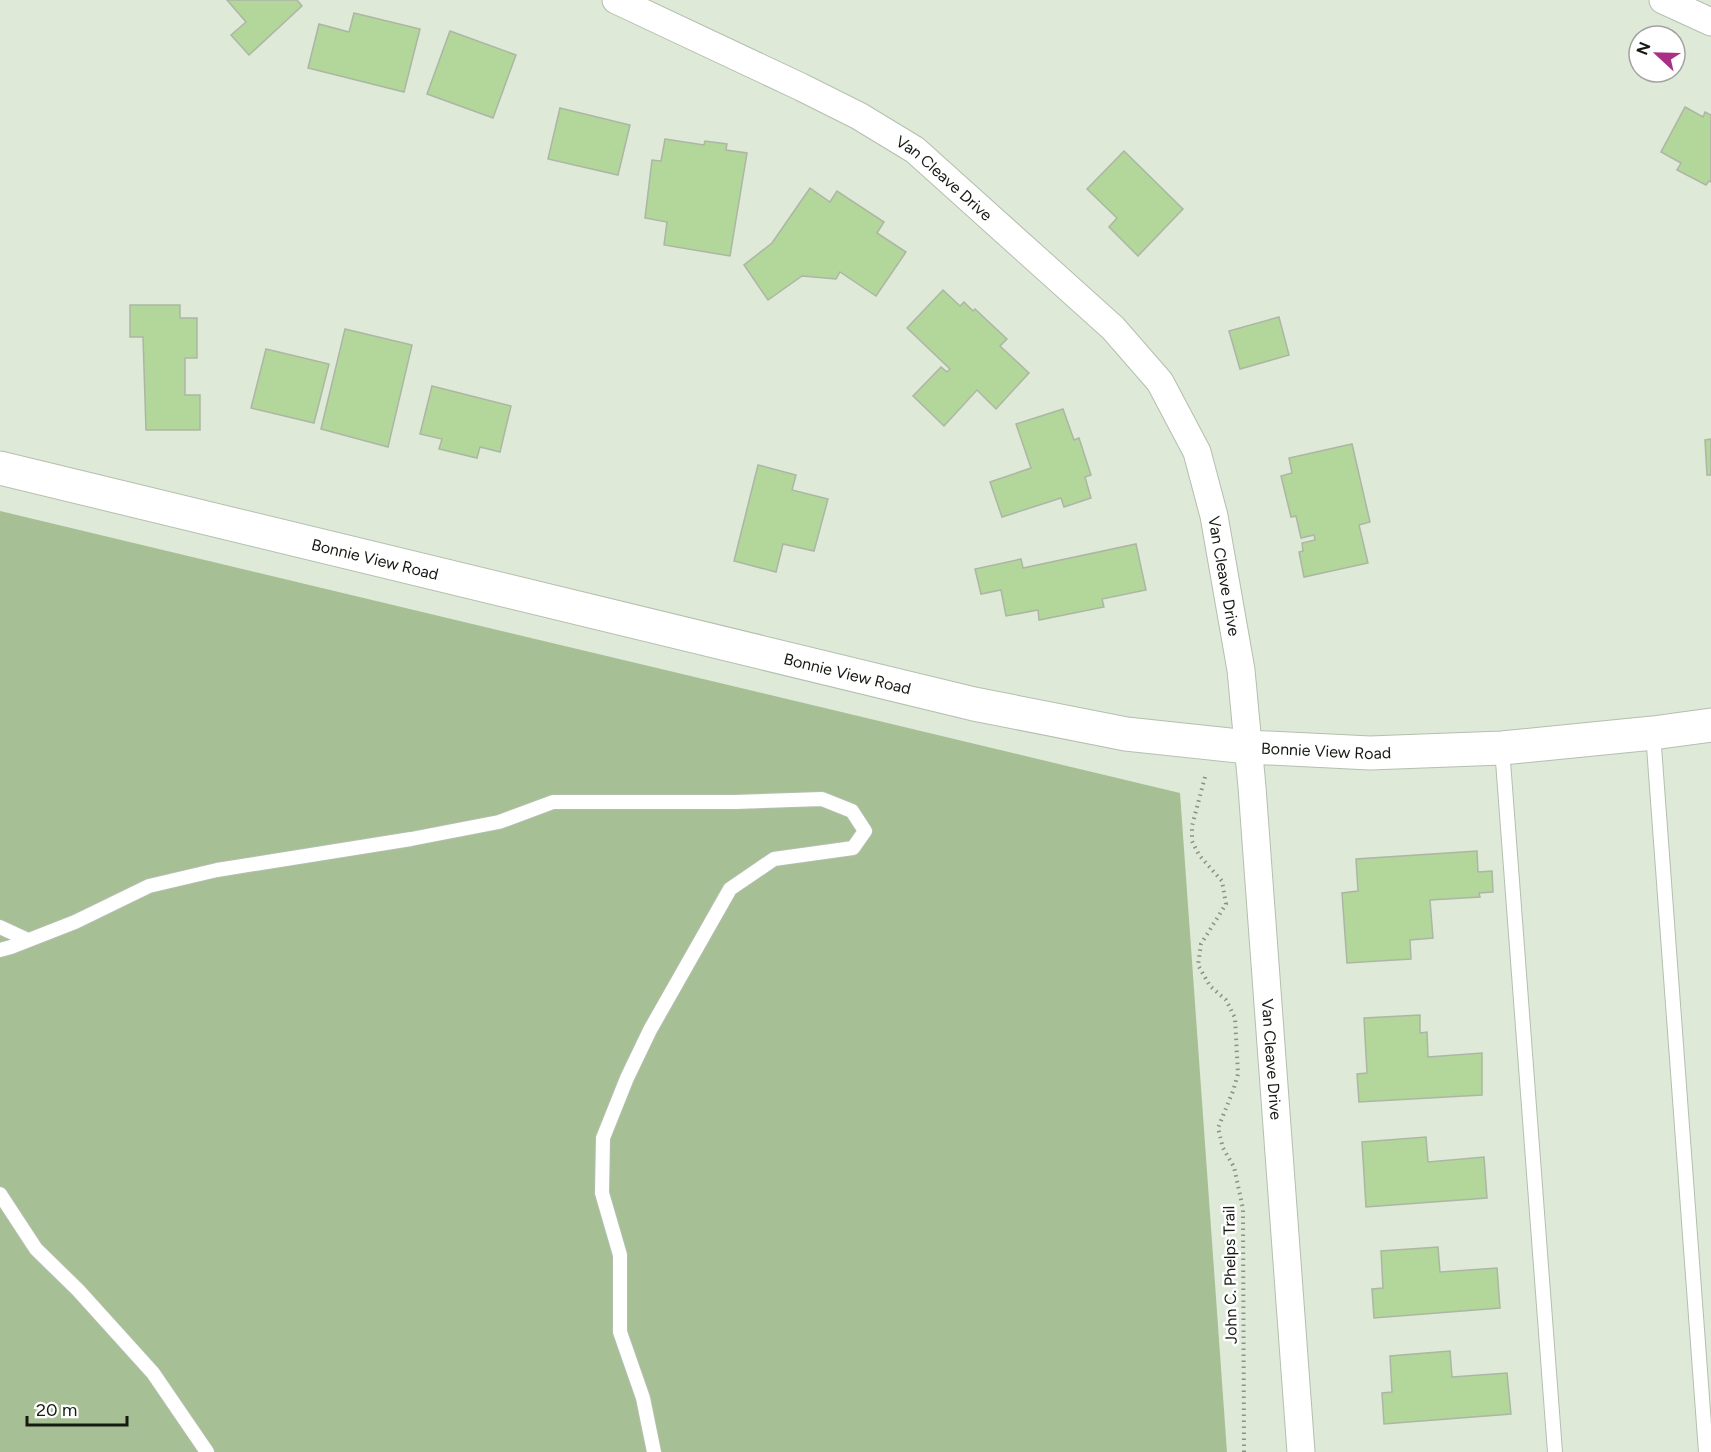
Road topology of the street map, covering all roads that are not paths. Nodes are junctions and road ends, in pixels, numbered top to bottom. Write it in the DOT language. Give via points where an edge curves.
graph roads {
  1 [pos="616,0"];
  2 [pos="1663,0"];
  3 [pos="1711,22"];
  4 [pos="0,468"];
  5 [pos="1711,725"];
  6 [pos="1653,733"];
  7 [pos="1248,747"];
  8 [pos="1502,748"];
  9 [pos="0,927"];
  10 [pos="28,940"];
  11 [pos="0,950"];
  12 [pos="0,1194"];
  13 [pos="207,1452"];
  14 [pos="654,1452"];
  15 [pos="1301,1452"];
  16 [pos="1555,1452"];
  17 [pos="1706,1452"];
  1 -- 7 [label="street, Van Cleave Drive" via="860,116 915,150 1113,328 1161,382 1197,452 1214,516 1241,670"];
  2 -- 3 [label="street"];
  4 -- 7 [label="street, Bonnie View Road" via="974,704 1126,734"];
  5 -- 6 [label="street, Bonnie View Road"];
  6 -- 8 [label="street, Bonnie View Road"];
  6 -- 17 [label="lane"];
  7 -- 8 [label="street, Bonnie View Road" via="1371,753"];
  7 -- 15 [label="street, Van Cleave Drive"];
  8 -- 16 [label="lane"];
  9 -- 10 [label="lane"];
  10 -- 11 [label="lane"];
  10 -- 14 [label="lane" via="149,886 217,870 499,822 553,802 822,800 852,812 865,831 853,848 774,859 730,889 650,1030 603,1138 602,1193 620,1255 620,1332 643,1398"];
  12 -- 13 [label="lane" via="36,1249 153,1373"];
}
